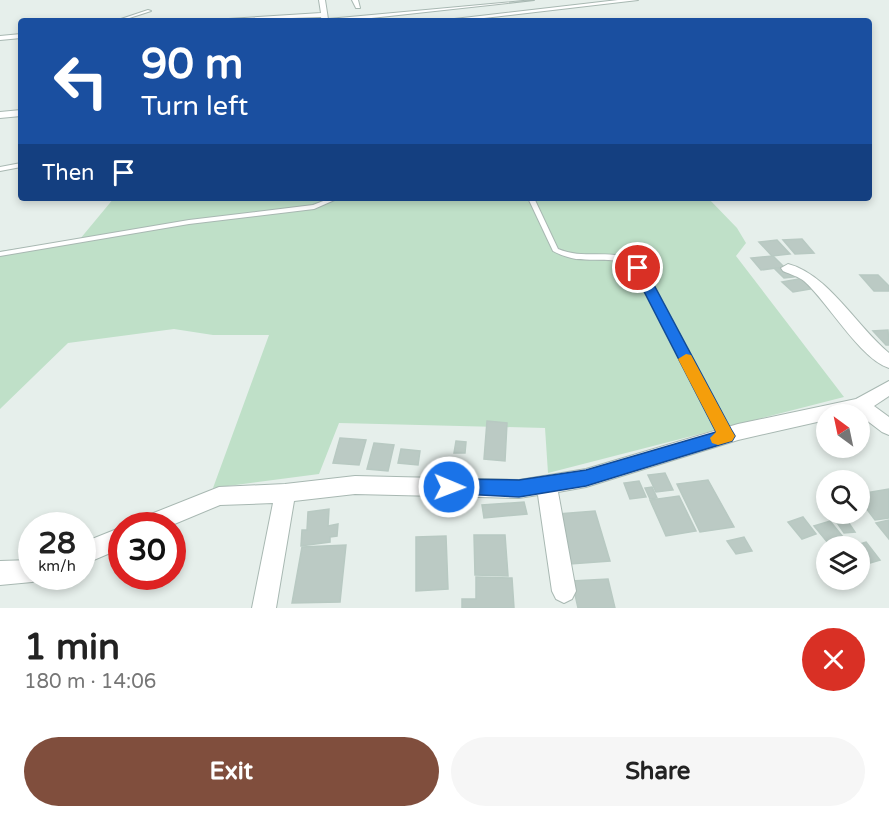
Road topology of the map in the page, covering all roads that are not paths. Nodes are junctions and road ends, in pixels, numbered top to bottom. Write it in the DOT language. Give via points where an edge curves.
graph roads {
  1 [pos="322,0"];
  2 [pos="355,0"];
  3 [pos="434,0"];
  4 [pos="531,0"];
  5 [pos="563,0"];
  6 [pos="635,0"];
  7 [pos="368,6"];
  8 [pos="358,7"];
  9 [pos="576,7"];
  10 [pos="347,8"];
  11 [pos="336,9"];
  12 [pos="446,9"];
  13 [pos="149,10"];
  14 [pos="325,17"];
  15 [pos="126,18"];
  16 [pos="294,18"];
  17 [pos="459,18"];
  18 [pos="470,18"];
  19 [pos="18,36"];
  20 [pos="0,38"];
  21 [pos="18,113"];
  22 [pos="0,115"];
  23 [pos="18,166"];
  24 [pos="0,169"];
  25 [pos="329,201"];
  26 [pos="532,201"];
  27 [pos="0,254"];
  28 [pos="788,268"];
  29 [pos="889,362"];
  30 [pos="889,388"];
  31 [pos="862,404"];
  32 [pos="870,413"];
  33 [pos="816,415"];
  34 [pos="889,427"];
  35 [pos="726,436"];
  36 [pos="547,484"];
  37 [pos="285,493"];
  38 [pos="180,512"];
  39 [pos="18,571"];
  40 [pos="0,573"];
  41 [pos="564,591"];
  42 [pos="264,608"];
  1 -- 14 [label="street"];
  2 -- 8 [label="street"];
  3 -- 12 [label="street"];
  4 -- 12 [label="street"];
  5 -- 9 [label="street"];
  6 -- 9 [label="street"];
  7 -- 8 [label="street"];
  8 -- 10 [label="street"];
  9 -- 18 [label="street"];
  11 -- 14 [label="street"];
  12 -- 14 [label="street"];
  12 -- 17 [label="street"];
  13 -- 15 [label="lane"];
  14 -- 16 [label="street"];
  19 -- 20 [label="street"];
  21 -- 22 [label="street"];
  23 -- 24 [label="lane"];
  25 -- 27 [label="lane" via="314,207 189,222"];
  26 -- 35 [label="lane" via="555,249 572,257 620,256 635,264"];
  28 -- 29 [label="street" via="808,277"];
  30 -- 31 [label="street"];
  32 -- 34 [label="street"];
  33 -- 35 [label="street"];
  35 -- 36 [label="street" via="586,478"];
  36 -- 37 [label="street" via="519,489 355,485"];
  36 -- 41 [label="street"];
  37 -- 38 [label="street" via="219,496"];
  37 -- 42 [label="street"];
  39 -- 40 [label="street"];
}
